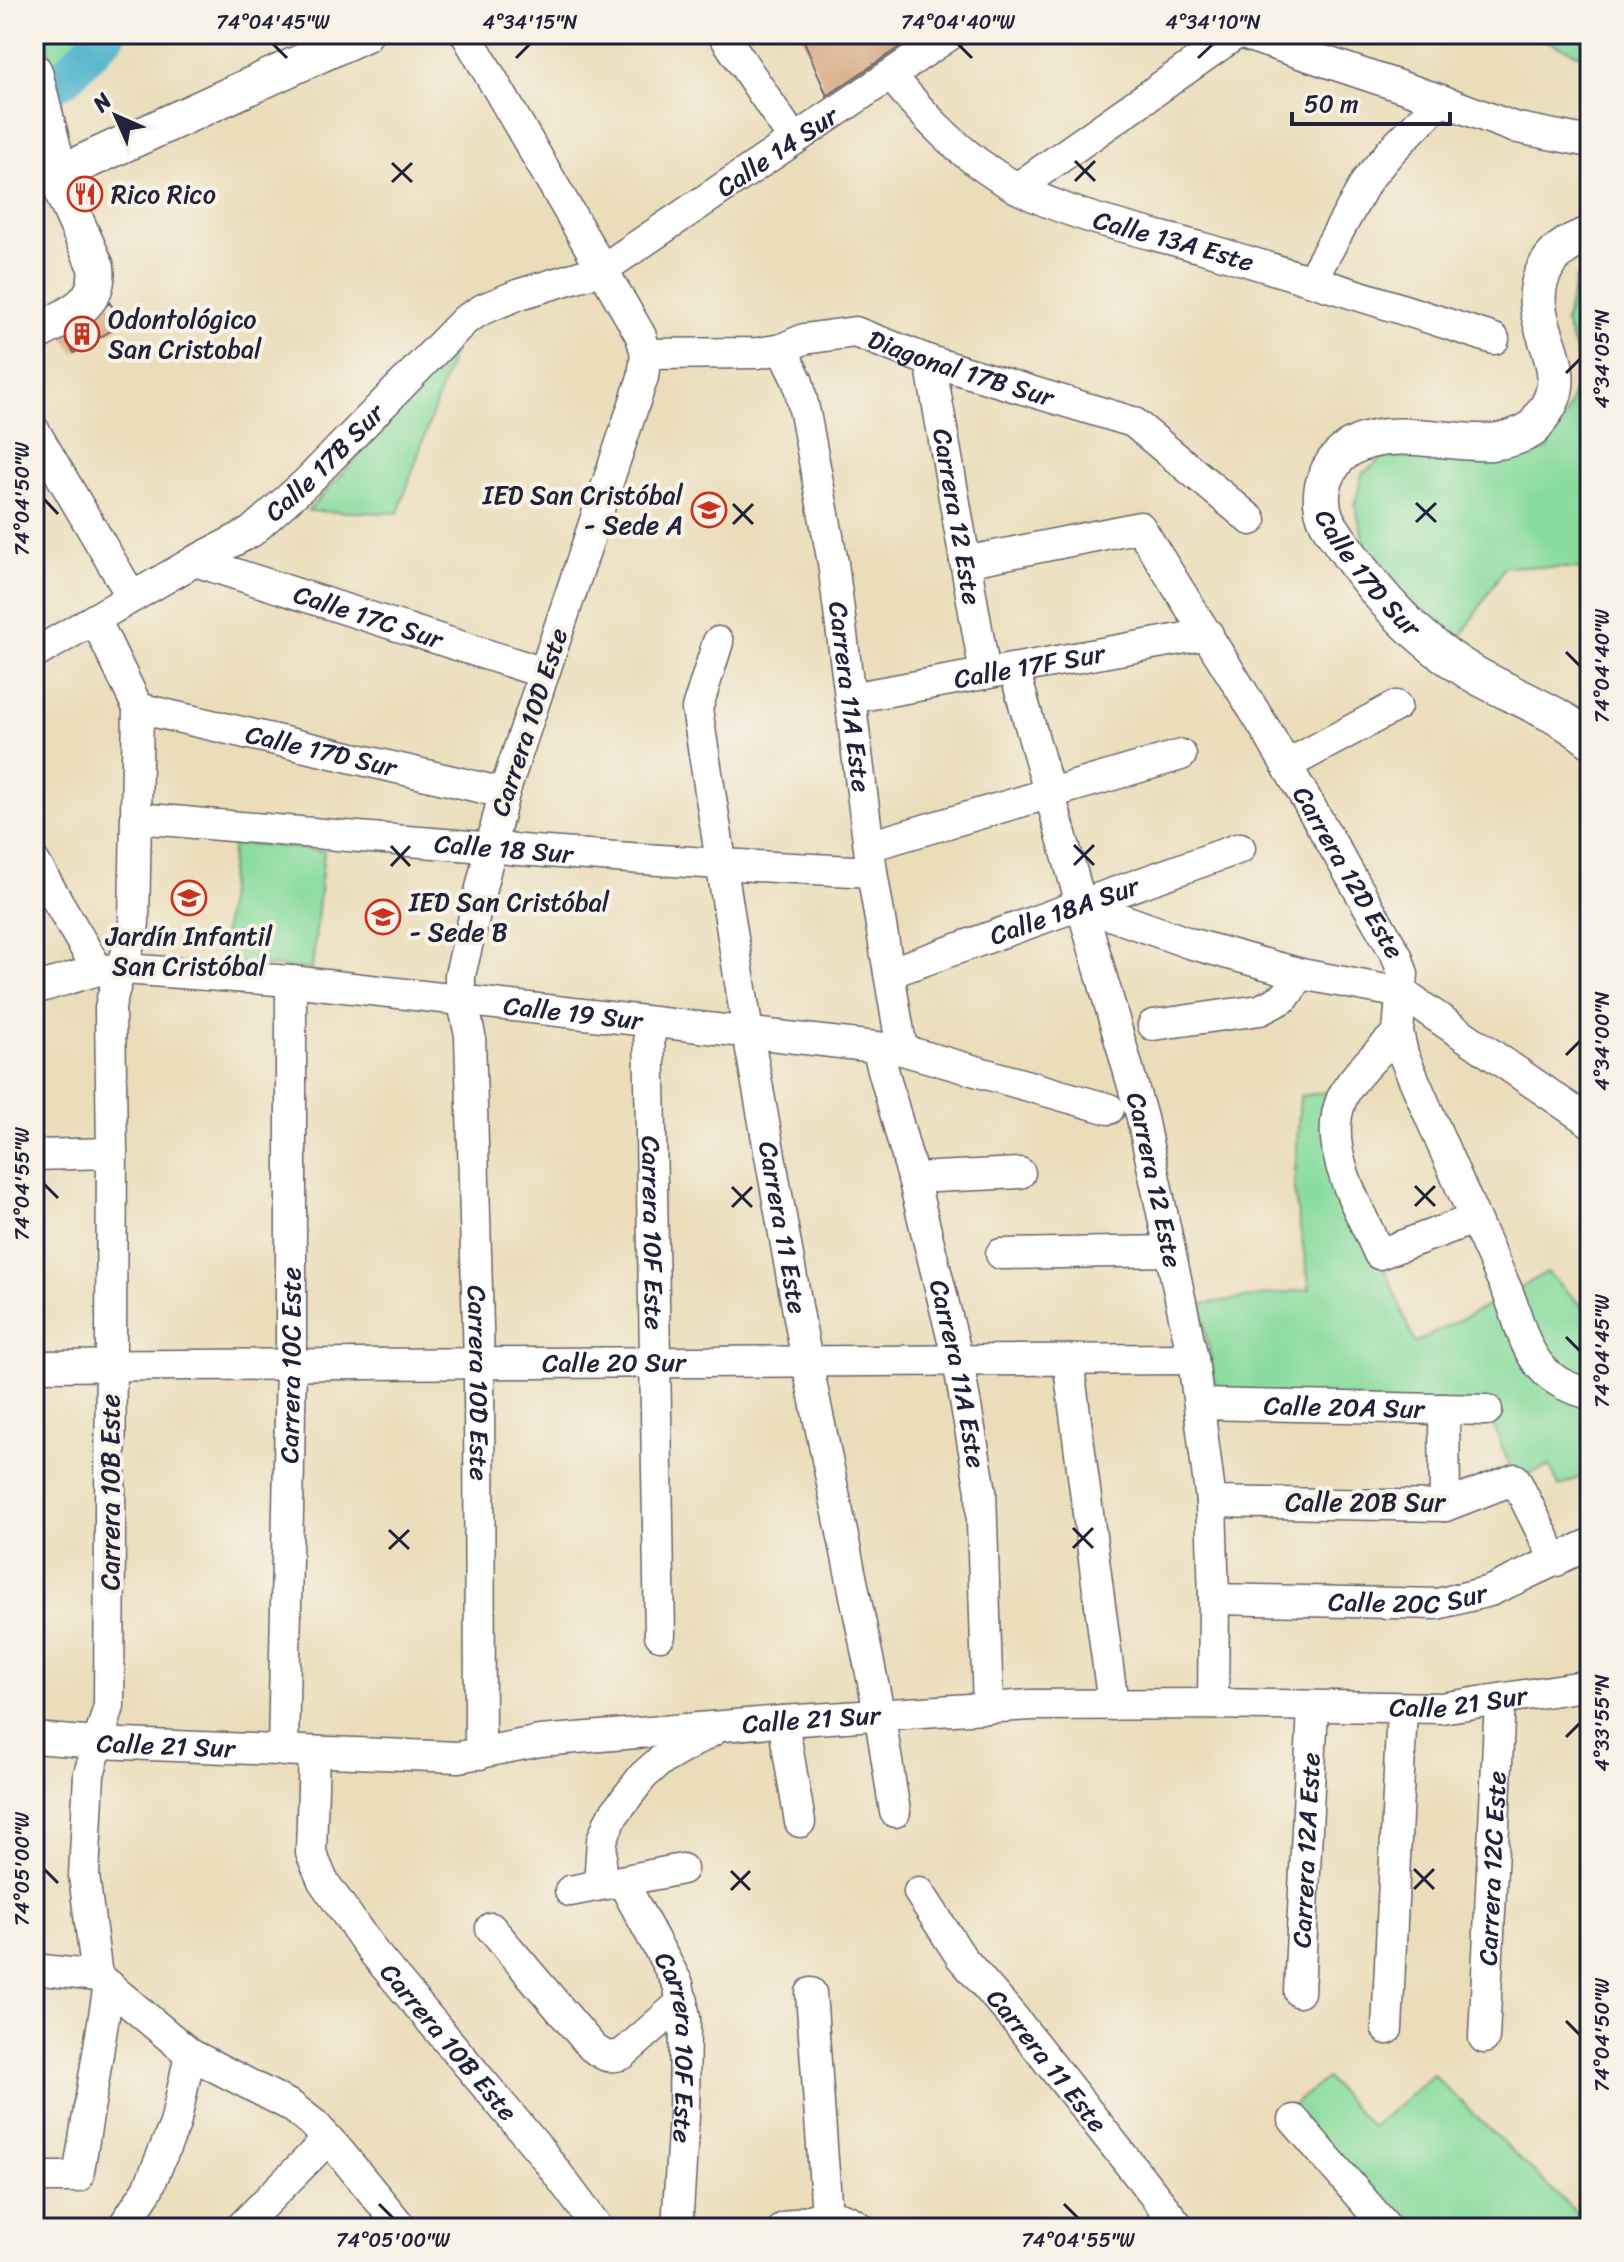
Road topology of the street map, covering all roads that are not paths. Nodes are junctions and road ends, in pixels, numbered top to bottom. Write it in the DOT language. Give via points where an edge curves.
graph roads {
  1 [pos="364,34"];
  2 [pos="466,34"];
  3 [pos="723,34"];
  4 [pos="951,34"];
  5 [pos="1236,34"];
  6 [pos="1243,34"];
  7 [pos="34,72"];
  8 [pos="891,75"];
  9 [pos="1441,100"];
  10 [pos="794,140"];
  11 [pos="1590,142"];
  12 [pos="60,173"];
  13 [pos="1017,188"];
  14 [pos="1590,235"];
  15 [pos="603,269"];
  16 [pos="1312,279"];
  17 [pos="34,334"];
  18 [pos="1494,339"];
  19 [pos="782,349"];
  20 [pos="646,354"];
  21 [pos="930,361"];
  22 [pos="34,430"];
  23 [pos="1251,520"];
  24 [pos="195,561"];
  25 [pos="965,562"];
  26 [pos="132,597"];
  27 [pos="95,619"];
  28 [pos="1208,634"];
  29 [pos="718,642"];
  30 [pos="34,654"];
  31 [pos="1000,671"];
  32 [pos="544,673"];
  33 [pos="850,698"];
  34 [pos="1396,706"];
  35 [pos="138,708"];
  36 [pos="1590,739"];
  37 [pos="1181,755"];
  38 [pos="1287,765"];
  39 [pos="504,793"];
  40 [pos="1049,793"];
  41 [pos="137,818"];
  42 [pos="489,848"];
  43 [pos="1240,848"];
  44 [pos="870,859"];
  45 [pos="34,861"];
  46 [pos="722,865"];
  47 [pos="1082,905"];
  48 [pos="111,969"];
  49 [pos="889,973"];
  50 [pos="1301,974"];
  51 [pos="291,981"];
  52 [pos="34,989"];
  53 [pos="1402,993"];
  54 [pos="462,1000"];
  55 [pos="649,1023"];
  56 [pos="1153,1025"];
  57 [pos="1398,1032"];
  58 [pos="748,1033"];
  59 [pos="889,1049"];
  60 [pos="1109,1109"];
  61 [pos="1590,1122"];
  62 [pos="112,1153"];
  63 [pos="34,1155"];
  64 [pos="1020,1173"];
  65 [pos="913,1178"];
  66 [pos="1474,1219"];
  67 [pos="1170,1251"];
  68 [pos="1001,1254"];
  69 [pos="1193,1359"];
  70 [pos="1068,1360"];
  71 [pos="958,1361"];
  72 [pos="807,1362"];
  73 [pos="655,1363"];
  74 [pos="291,1364"];
  75 [pos="479,1364"];
  76 [pos="111,1365"];
  77 [pos="34,1366"];
  78 [pos="1590,1394"];
  79 [pos="1200,1404"];
  80 [pos="1444,1409"];
  81 [pos="1487,1410"];
  82 [pos="1211,1502"];
  83 [pos="1445,1506"];
  84 [pos="1590,1544"];
  85 [pos="1556,1561"];
  86 [pos="1214,1599"];
  87 [pos="660,1635"];
  88 [pos="1590,1685"];
  89 [pos="1500,1700"];
  90 [pos="1213,1704"];
  91 [pos="1113,1705"];
  92 [pos="1313,1707"];
  93 [pos="988,1708"];
  94 [pos="1402,1708"];
  95 [pos="880,1717"];
  96 [pos="783,1721"];
  97 [pos="720,1726"];
  98 [pos="34,1738"];
  99 [pos="98,1743"];
  100 [pos="283,1751"];
  101 [pos="314,1752"];
  102 [pos="480,1754"];
  103 [pos="895,1812"];
  104 [pos="800,1822"];
  105 [pos="682,1869"];
  106 [pos="611,1883"];
  107 [pos="570,1891"];
  108 [pos="919,1892"];
  109 [pos="491,1928"];
  110 [pos="34,1969"];
  111 [pos="103,1980"];
  112 [pos="1299,1992"];
  113 [pos="811,1993"];
  114 [pos="683,2001"];
  115 [pos="1387,2029"];
  116 [pos="1484,2038"];
  117 [pos="190,2054"];
  118 [pos="1294,2120"];
  119 [pos="328,2139"];
  120 [pos="34,2177"];
  121 [pos="827,2215"];
  122 [pos="245,2226"];
  123 [pos="122,2228"];
  124 [pos="402,2228"];
  125 [pos="598,2228"];
  126 [pos="677,2228"];
  127 [pos="784,2228"];
  128 [pos="860,2228"];
  129 [pos="1180,2228"];
  130 [pos="1387,2228"];
  1 -- 12 [label="main road"];
  2 -- 15 [label="street"];
  3 -- 10 [label="street"];
  4 -- 8 [label="street, Calle 14 Sur"];
  5 -- 13 [label="street"];
  6 -- 9 [label="street"];
  7 -- 12 [label="main road"];
  8 -- 10 [label="street, Calle 14 Sur"];
  8 -- 13 [label="street, Calle 13A Este" via="960,149"];
  9 -- 11 [label="street" via="1513,127"];
  9 -- 16 [label="street" via="1367,180"];
  10 -- 15 [label="street, Calle 14 Sur"];
  12 -- 17 [label="main road" via="96,267 96,289 82,306"];
  13 -- 16 [label="street, Calle 13A Este" via="1066,208"];
  14 -- 36 [label="main road, Calle 17D Sur" via="1553,257 1537,288 1537,309 1557,379 1551,401 1533,428 1491,442 1367,440 1340,456 1323,484 1321,505 1329,526 1370,582 1423,640"];
  15 -- 20 [label="street"];
  15 -- 24 [label="street, Calle 17B Sur" via="520,294 465,320 276,512 251,532"];
  16 -- 18 [label="street, Calle 13A Este"];
  19 -- 20 [label="street, Diagonal 17B Sur"];
  19 -- 21 [label="street, Diagonal 17B Sur" via="804,339 855,332"];
  19 -- 33 [label="street, Carrera 11A Este" via="798,382 806,418 833,563"];
  20 -- 32 [label="street, Carrera 10D Este" via="643,377"];
  21 -- 23 [label="street, Diagonal 17B Sur" via="1133,422"];
  21 -- 25 [label="street, Carrera 12 Este"];
  22 -- 26 [label="street"];
  24 -- 26 [label="street, Calle 17B Sur"];
  24 -- 32 [label="street, Calle 17C Sur"];
  25 -- 28 [label="street, Carrera 12D Este" via="1140,527"];
  25 -- 31 [label="street, Carrera 12 Este"];
  26 -- 27 [label="street, Calle 17B Sur"];
  27 -- 30 [label="street, Calle 17B Sur"];
  27 -- 35 [label="street, Carrera 10B Este"];
  28 -- 31 [label="street, Calle 17F Sur"];
  28 -- 38 [label="street, Carrera 12D Este"];
  29 -- 46 [label="street, Carrera 11 Este" via="697,709"];
  31 -- 33 [label="street, Calle 17F Sur"];
  31 -- 40 [label="street, Carrera 12 Este"];
  32 -- 39 [label="street, Carrera 10D Este"];
  33 -- 44 [label="street, Carrera 11A Este"];
  34 -- 38 [label="street"];
  35 -- 39 [label="street, Calle 17D Sur"];
  35 -- 41 [label="street, Carrera 10B Este"];
  37 -- 40 [label="street, Calle 18 Sur"];
  38 -- 53 [label="street, Carrera 12D Este" via="1397,956"];
  39 -- 42 [label="street, Carrera 10D Este"];
  40 -- 44 [label="street, Calle 18 Sur"];
  40 -- 47 [label="street, Carrera 12 Este"];
  41 -- 42 [label="street, Calle 18 Sur"];
  41 -- 48 [label="street, Carrera 10B Este" via="134,923"];
  42 -- 46 [label="street, Calle 18 Sur"];
  42 -- 54 [label="street, Carrera 10D Este" via="460,975"];
  43 -- 47 [label="street, Calle 18A Sur"];
  44 -- 46 [label="street, Calle 18 Sur"];
  44 -- 49 [label="street, Carrera 11A Este"];
  45 -- 48 [label="street"];
  46 -- 58 [label="street, Carrera 11 Este"];
  47 -- 49 [label="street, Calle 18A Sur"];
  47 -- 50 [label="street" via="1189,943"];
  47 -- 67 [label="street, Carrera 12 Este" via="1142,1118"];
  48 -- 51 [label="street, Calle 19 Sur"];
  48 -- 52 [label="street, Calle 19 Sur"];
  48 -- 62 [label="street, Carrera 10B Este"];
  49 -- 59 [label="street, Carrera 11A Este"];
  50 -- 53 [label="street"];
  50 -- 56 [label="street" via="1285,997 1260,1010"];
  51 -- 54 [label="street, Calle 19 Sur"];
  51 -- 74 [label="street, Carrera 10C Este"];
  53 -- 57 [label="street, Carrera 12D Este"];
  53 -- 61 [label="street"];
  54 -- 55 [label="street, Calle 19 Sur"];
  54 -- 75 [label="street, Carrera 10D Este" via="470,1035"];
  55 -- 58 [label="street, Calle 19 Sur"];
  55 -- 73 [label="street, Carrera 10F Este"];
  57 -- 66 [label="street, Carrera 12D Este"];
  57 -- 66 [label="street" via="1347,1089 1335,1126 1340,1163 1379,1254"];
  58 -- 59 [label="street, Calle 19 Sur"];
  58 -- 72 [label="street, Carrera 11 Este"];
  59 -- 60 [label="street, Calle 19 Sur"];
  59 -- 65 [label="street, Carrera 11A Este"];
  62 -- 63 [label="street"];
  62 -- 76 [label="street, Carrera 10B Este"];
  64 -- 65 [label="street"];
  65 -- 71 [label="street, Carrera 11A Este"];
  66 -- 78 [label="street, Carrera 12D Este" via="1536,1361 1561,1384"];
  67 -- 68 [label="street"];
  67 -- 69 [label="street, Carrera 12 Este"];
  69 -- 70 [label="street, Calle 20 Sur"];
  69 -- 79 [label="street, Carrera 12 Este"];
  70 -- 71 [label="street, Calle 20 Sur"];
  70 -- 91 [label="street"];
  71 -- 72 [label="street, Calle 20 Sur"];
  71 -- 93 [label="street, Carrera 11A Este" via="981,1491"];
  72 -- 73 [label="street, Calle 20 Sur"];
  72 -- 95 [label="street, Carrera 11 Este"];
  73 -- 75 [label="street, Calle 20 Sur"];
  73 -- 87 [label="street, Carrera 10F Este"];
  74 -- 75 [label="street, Calle 20 Sur"];
  74 -- 76 [label="street, Calle 20 Sur"];
  74 -- 100 [label="street, Carrera 10C Este"];
  75 -- 102 [label="street, Carrera 10D Este"];
  76 -- 77 [label="street, Calle 20 Sur"];
  76 -- 99 [label="street, Carrera 10B Este" via="109,1706"];
  79 -- 80 [label="street, Calle 20A Sur"];
  79 -- 82 [label="street, Carrera 12 Este"];
  80 -- 81 [label="street, Calle 20A Sur"];
  80 -- 83 [label="street"];
  82 -- 83 [label="street, Calle 20B Sur"];
  82 -- 86 [label="street, Carrera 12 Este"];
  83 -- 85 [label="street, Calle 20B Sur" via="1515,1479"];
  84 -- 85 [label="street, Calle 20C Sur"];
  85 -- 86 [label="street, Calle 20C Sur" via="1490,1591 1437,1604"];
  86 -- 90 [label="street, Carrera 12 Este"];
  88 -- 89 [label="street, Calle 21 Sur"];
  89 -- 94 [label="street, Calle 21 Sur"];
  89 -- 116 [label="street, Carrera 12C Este"];
  90 -- 91 [label="street, Calle 21 Sur"];
  90 -- 92 [label="street, Calle 21 Sur"];
  91 -- 93 [label="street, Calle 21 Sur"];
  92 -- 94 [label="street, Calle 21 Sur"];
  92 -- 112 [label="street, Carrera 12A Este"];
  93 -- 95 [label="street, Calle 21 Sur"];
  94 -- 115 [label="street"];
  95 -- 96 [label="street, Calle 21 Sur"];
  95 -- 103 [label="street, Carrera 11 Este"];
  96 -- 97 [label="street, Calle 21 Sur"];
  96 -- 104 [label="street"];
  97 -- 102 [label="street, Calle 21 Sur" via="540,1741"];
  97 -- 106 [label="street" via="660,1761 611,1818 602,1840"];
  98 -- 99 [label="street, Calle 21 Sur"];
  99 -- 100 [label="street, Calle 21 Sur"];
  99 -- 111 [label="street, Carrera 10B Este" via="89,1774 84,1876"];
  100 -- 101 [label="street, Calle 21 Sur"];
  101 -- 102 [label="street, Calle 21 Sur"];
  101 -- 125 [label="street, Carrera 10B Este" via="311,1853 323,1881 374,1953"];
  105 -- 106 [label="street"];
  106 -- 107 [label="street"];
  106 -- 114 [label="street, Carrera 10F Este" via="672,1973"];
  108 -- 129 [label="street, Carrera 11 Este" via="961,1957"];
  109 -- 114 [label="street" via="602,2056 623,2054"];
  110 -- 111 [label="street"];
  111 -- 117 [label="street"];
  111 -- 120 [label="street, Carrera 10B Este" via="78,2177"];
  113 -- 121 [label="street"];
  114 -- 126 [label="street, Carrera 10F Este" via="684,2115"];
  117 -- 119 [label="street" via="270,2093"];
  117 -- 123 [label="street" via="175,2124 148,2189"];
  118 -- 130 [label="street"];
  119 -- 122 [label="street"];
  119 -- 124 [label="street"];
  121 -- 127 [label="street"];
  121 -- 128 [label="street" via="839,2215"];
}
